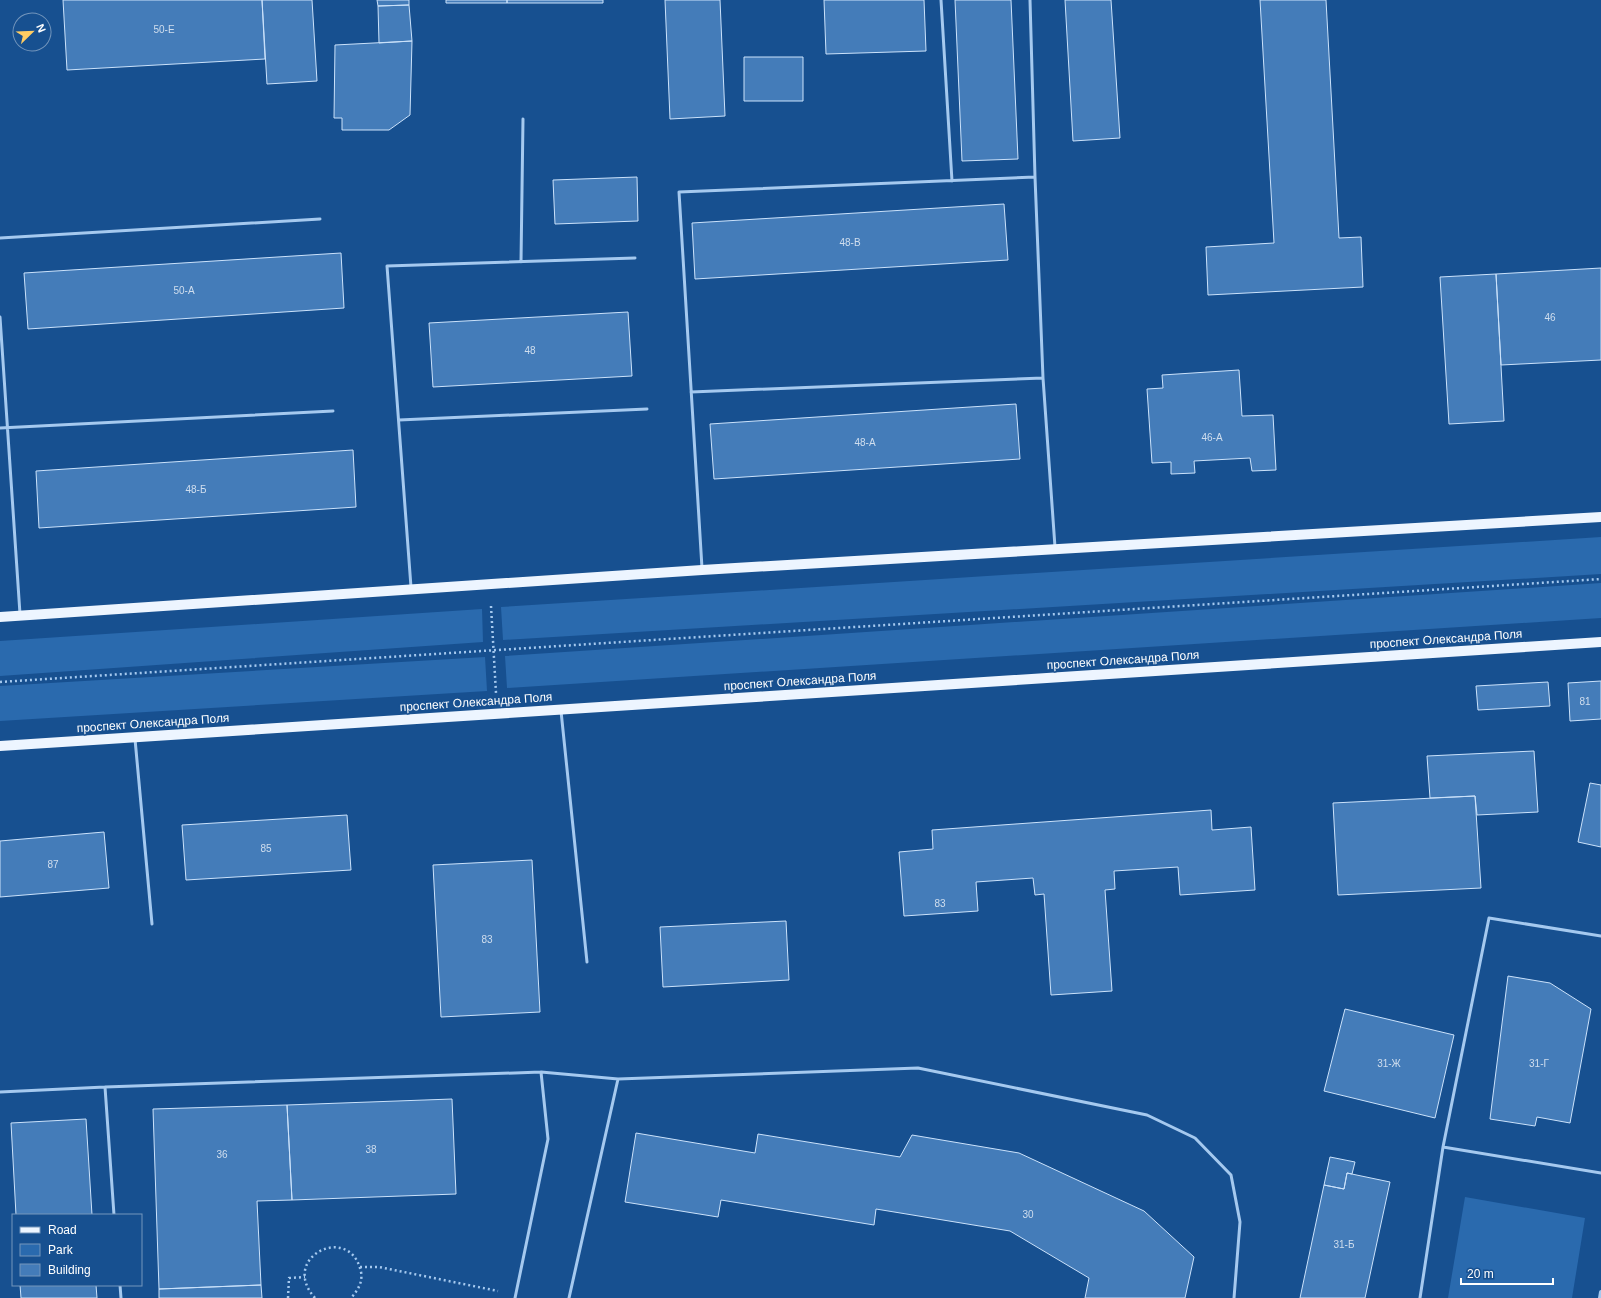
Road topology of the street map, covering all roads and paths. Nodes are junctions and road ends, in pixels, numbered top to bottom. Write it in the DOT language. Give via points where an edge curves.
graph roads {
  1 [pos="941,0"];
  2 [pos="1030,0"];
  3 [pos="523,119"];
  4 [pos="1035,177"];
  5 [pos="952,181"];
  6 [pos="320,219"];
  7 [pos="0,238"];
  8 [pos="635,258"];
  9 [pos="521,262"];
  10 [pos="0,317"];
  11 [pos="1042,378"];
  12 [pos="691,392"];
  13 [pos="647,409"];
  14 [pos="333,411"];
  15 [pos="399,420"];
  16 [pos="8,427"];
  17 [pos="0,428"];
  18 [pos="1601,517"];
  19 [pos="1055,549"];
  20 [pos="702,570"];
  21 [pos="1601,579"];
  22 [pos="489,584"];
  23 [pos="412,589"];
  24 [pos="20,616"];
  25 [pos="0,617"];
  26 [pos="1601,642"];
  27 [pos="494,649"];
  28 [pos="0,682"];
  29 [pos="560,709"];
  30 [pos="497,713"];
  31 [pos="135,738"];
  32 [pos="0,746"];
  33 [pos="152,924"];
  34 [pos="1601,936"];
  35 [pos="587,962"];
  36 [pos="541,1072"];
  37 [pos="618,1079"];
  38 [pos="105,1086"];
  39 [pos="0,1092"];
  40 [pos="1443,1147"];
  41 [pos="1601,1173"];
  42 [pos="114,1214"];
  43 [pos="360,1267"];
  44 [pos="305,1277"];
  45 [pos="120,1286"];
  46 [pos="1601,1292"];
  47 [pos="515,1296"];
  48 [pos="121,1298"];
  49 [pos="288,1298"];
  50 [pos="315,1298"];
  51 [pos="351,1298"];
  52 [pos="569,1298"];
  53 [pos="1234,1298"];
  54 [pos="1420,1298"];
  55 [pos="1600,1298"];
  1 -- 5 [label="lane"];
  2 -- 4 [label="lane"];
  3 -- 9 [label="lane"];
  4 -- 5 [label="lane"];
  4 -- 11 [label="lane"];
  5 -- 12 [label="lane" via="679,192"];
  6 -- 7 [label="lane"];
  8 -- 9 [label="lane"];
  9 -- 15 [label="lane" via="388,266"];
  10 -- 16 [label="lane"];
  11 -- 12 [label="lane"];
  11 -- 19 [label="lane"];
  12 -- 20 [label="lane"];
  13 -- 15 [label="lane"];
  14 -- 16 [label="lane"];
  15 -- 23 [label="lane"];
  16 -- 17 [label="lane"];
  16 -- 24 [label="lane"];
  18 -- 19 [label="main road"];
  19 -- 20 [label="main road"];
  20 -- 22 [label="main road"];
  21 -- 27 [label="path"];
  22 -- 23 [label="main road"];
  22 -- 27 [label="path"];
  23 -- 24 [label="main road"];
  24 -- 25 [label="main road"];
  26 -- 29 [label="main road, проспект Олександра Поля"];
  27 -- 28 [label="path"];
  27 -- 30 [label="path"];
  29 -- 30 [label="main road, проспект Олександра Поля"];
  29 -- 35 [label="lane"];
  30 -- 31 [label="main road, проспект Олександра Поля"];
  31 -- 32 [label="main road, проспект Олександра Поля"];
  31 -- 33 [label="lane"];
  34 -- 40 [label="lane" via="1489,918"];
  36 -- 37 [label="lane"];
  36 -- 38 [label="lane"];
  36 -- 47 [label="lane" via="548,1139"];
  37 -- 52 [label="lane"];
  37 -- 53 [label="lane" via="918,1068 1147,1115 1194,1138 1231,1175 1240,1222"];
  38 -- 39 [label="lane"];
  38 -- 42 [label="lane"];
  40 -- 41 [label="lane"];
  40 -- 54 [label="lane"];
  43 -- 44 [label="path" via="353,1255 346,1250 328,1247 311,1257 306,1265"];
  43 -- 47 [label="path" via="379,1267"];
  43 -- 51 [label="path" via="361,1282 358,1291"];
  44 -- 49 [label="path" via="289,1278"];
  44 -- 50 [label="path" via="305,1283"];
  45 -- 48 [label="lane"];
  46 -- 55 [label="street"];
}
